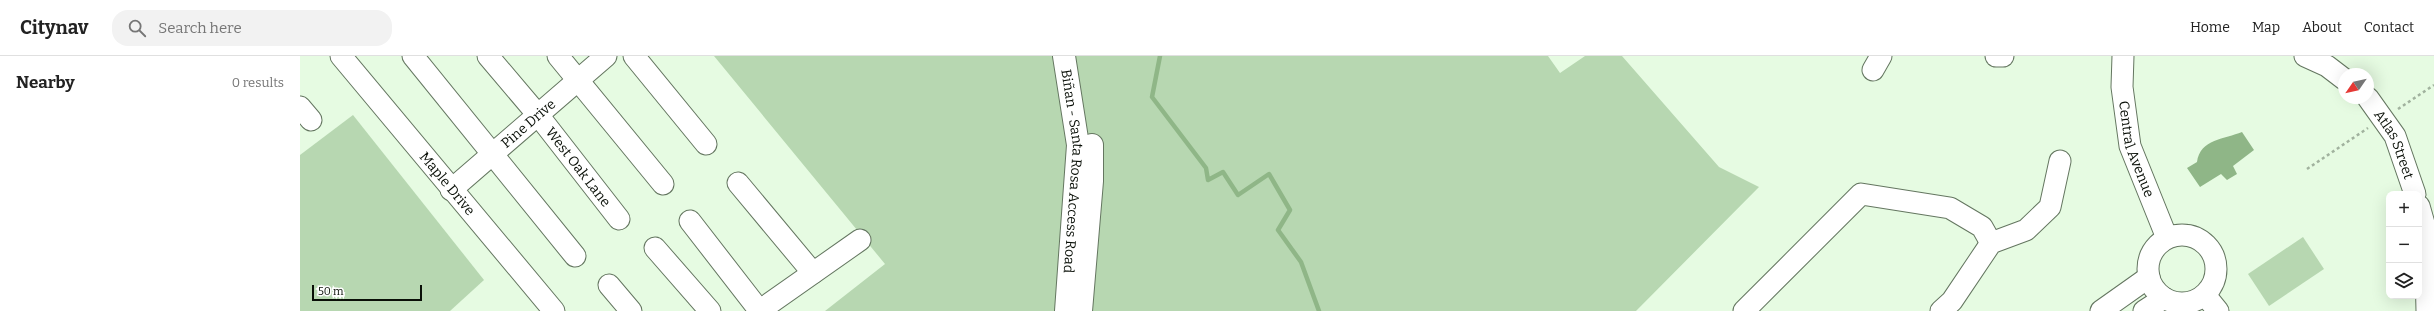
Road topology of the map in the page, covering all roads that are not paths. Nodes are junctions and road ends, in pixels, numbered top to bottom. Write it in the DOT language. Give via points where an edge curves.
graph roads {
  1 [pos="341,56"];
  2 [pos="413,56"];
  3 [pos="488,56"];
  4 [pos="558,56"];
  5 [pos="606,56"];
  6 [pos="634,56"];
  7 [pos="1064,56"];
  8 [pos="1079,56"];
  9 [pos="1996,56"];
  10 [pos="2003,56"];
  11 [pos="2123,56"];
  12 [pos="2305,56"];
  13 [pos="2338,74"];
  14 [pos="578,81"];
  15 [pos="2372,104"];
  16 [pos="538,115"];
  17 [pos="706,144"];
  18 [pos="494,153"];
  19 [pos="2060,161"];
  20 [pos="738,183"];
  21 [pos="663,184"];
  22 [pos="1084,186"];
  23 [pos="451,190"];
  24 [pos="2415,191"];
  25 [pos="2422,217"];
  26 [pos="619,219"];
  27 [pos="690,221"];
  28 [pos="2167,238"];
  29 [pos="860,240"];
  30 [pos="1991,242"];
  31 [pos="655,248"];
  32 [pos="575,256"];
  33 [pos="813,274"];
  34 [pos="2149,277"];
  35 [pos="609,285"];
  36 [pos="2164,298"];
  37 [pos="2212,303"];
  38 [pos="554,311"];
  39 [pos="631,311"];
  40 [pos="710,311"];
  41 [pos="759,311"];
  42 [pos="1066,311"];
  43 [pos="1082,311"];
  44 [pos="1744,311"];
  45 [pos="1941,311"];
  46 [pos="2101,311"];
  47 [pos="2144,311"];
  48 [pos="2427,311"];
  1 -- 23 [label="street, Maple Drive"];
  2 -- 18 [label="street"];
  3 -- 16 [label="street, West Oak Lane"];
  4 -- 14 [label="street"];
  5 -- 14 [label="street, Pine Drive"];
  6 -- 17 [label="street"];
  7 -- 22 [label="main road, Biñan - Santa Rosa Access Road"];
  8 -- 22 [label="main road, Biñan - Santa Rosa Access Road" via="1092,143"];
  9 -- 10 [label="street"];
  11 -- 28 [label="street, Central Avenue" via="2122,87 2130,146"];
  12 -- 13 [label="street"];
  14 -- 16 [label="street, Pine Drive"];
  14 -- 21 [label="street"];
  15 -- 24 [label="street, Atlas Street" via="2395,136"];
  16 -- 18 [label="street, Pine Drive"];
  16 -- 26 [label="street, West Oak Lane"];
  18 -- 23 [label="street, Pine Drive"];
  18 -- 32 [label="street"];
  19 -- 30 [label="street" via="2050,207 2026,230"];
  20 -- 33 [label="street"];
  22 -- 42 [label="main road, Biñan - Santa Rosa Access Road"];
  22 -- 43 [label="main road, Biñan - Santa Rosa Access Road"];
  23 -- 38 [label="street, Maple Drive"];
  25 -- 48 [label="street" via="2425,228"];
  27 -- 41 [label="street"];
  28 -- 34 [label="street" via="2151,255"];
  28 -- 37 [label="street" via="2188,235 2199,239 2214,255 2216,271"];
  29 -- 33 [label="street"];
  30 -- 44 [label="street" via="1982,226 1950,208 1861,194"];
  30 -- 45 [label="street" via="1952,301"];
  31 -- 40 [label="street"];
  33 -- 41 [label="street"];
  34 -- 36 [label="street" via="2157,293"];
  34 -- 46 [label="street"];
  35 -- 39 [label="street"];
  36 -- 37 [label="street" via="2175,303"];
  36 -- 47 [label="street"];
}
